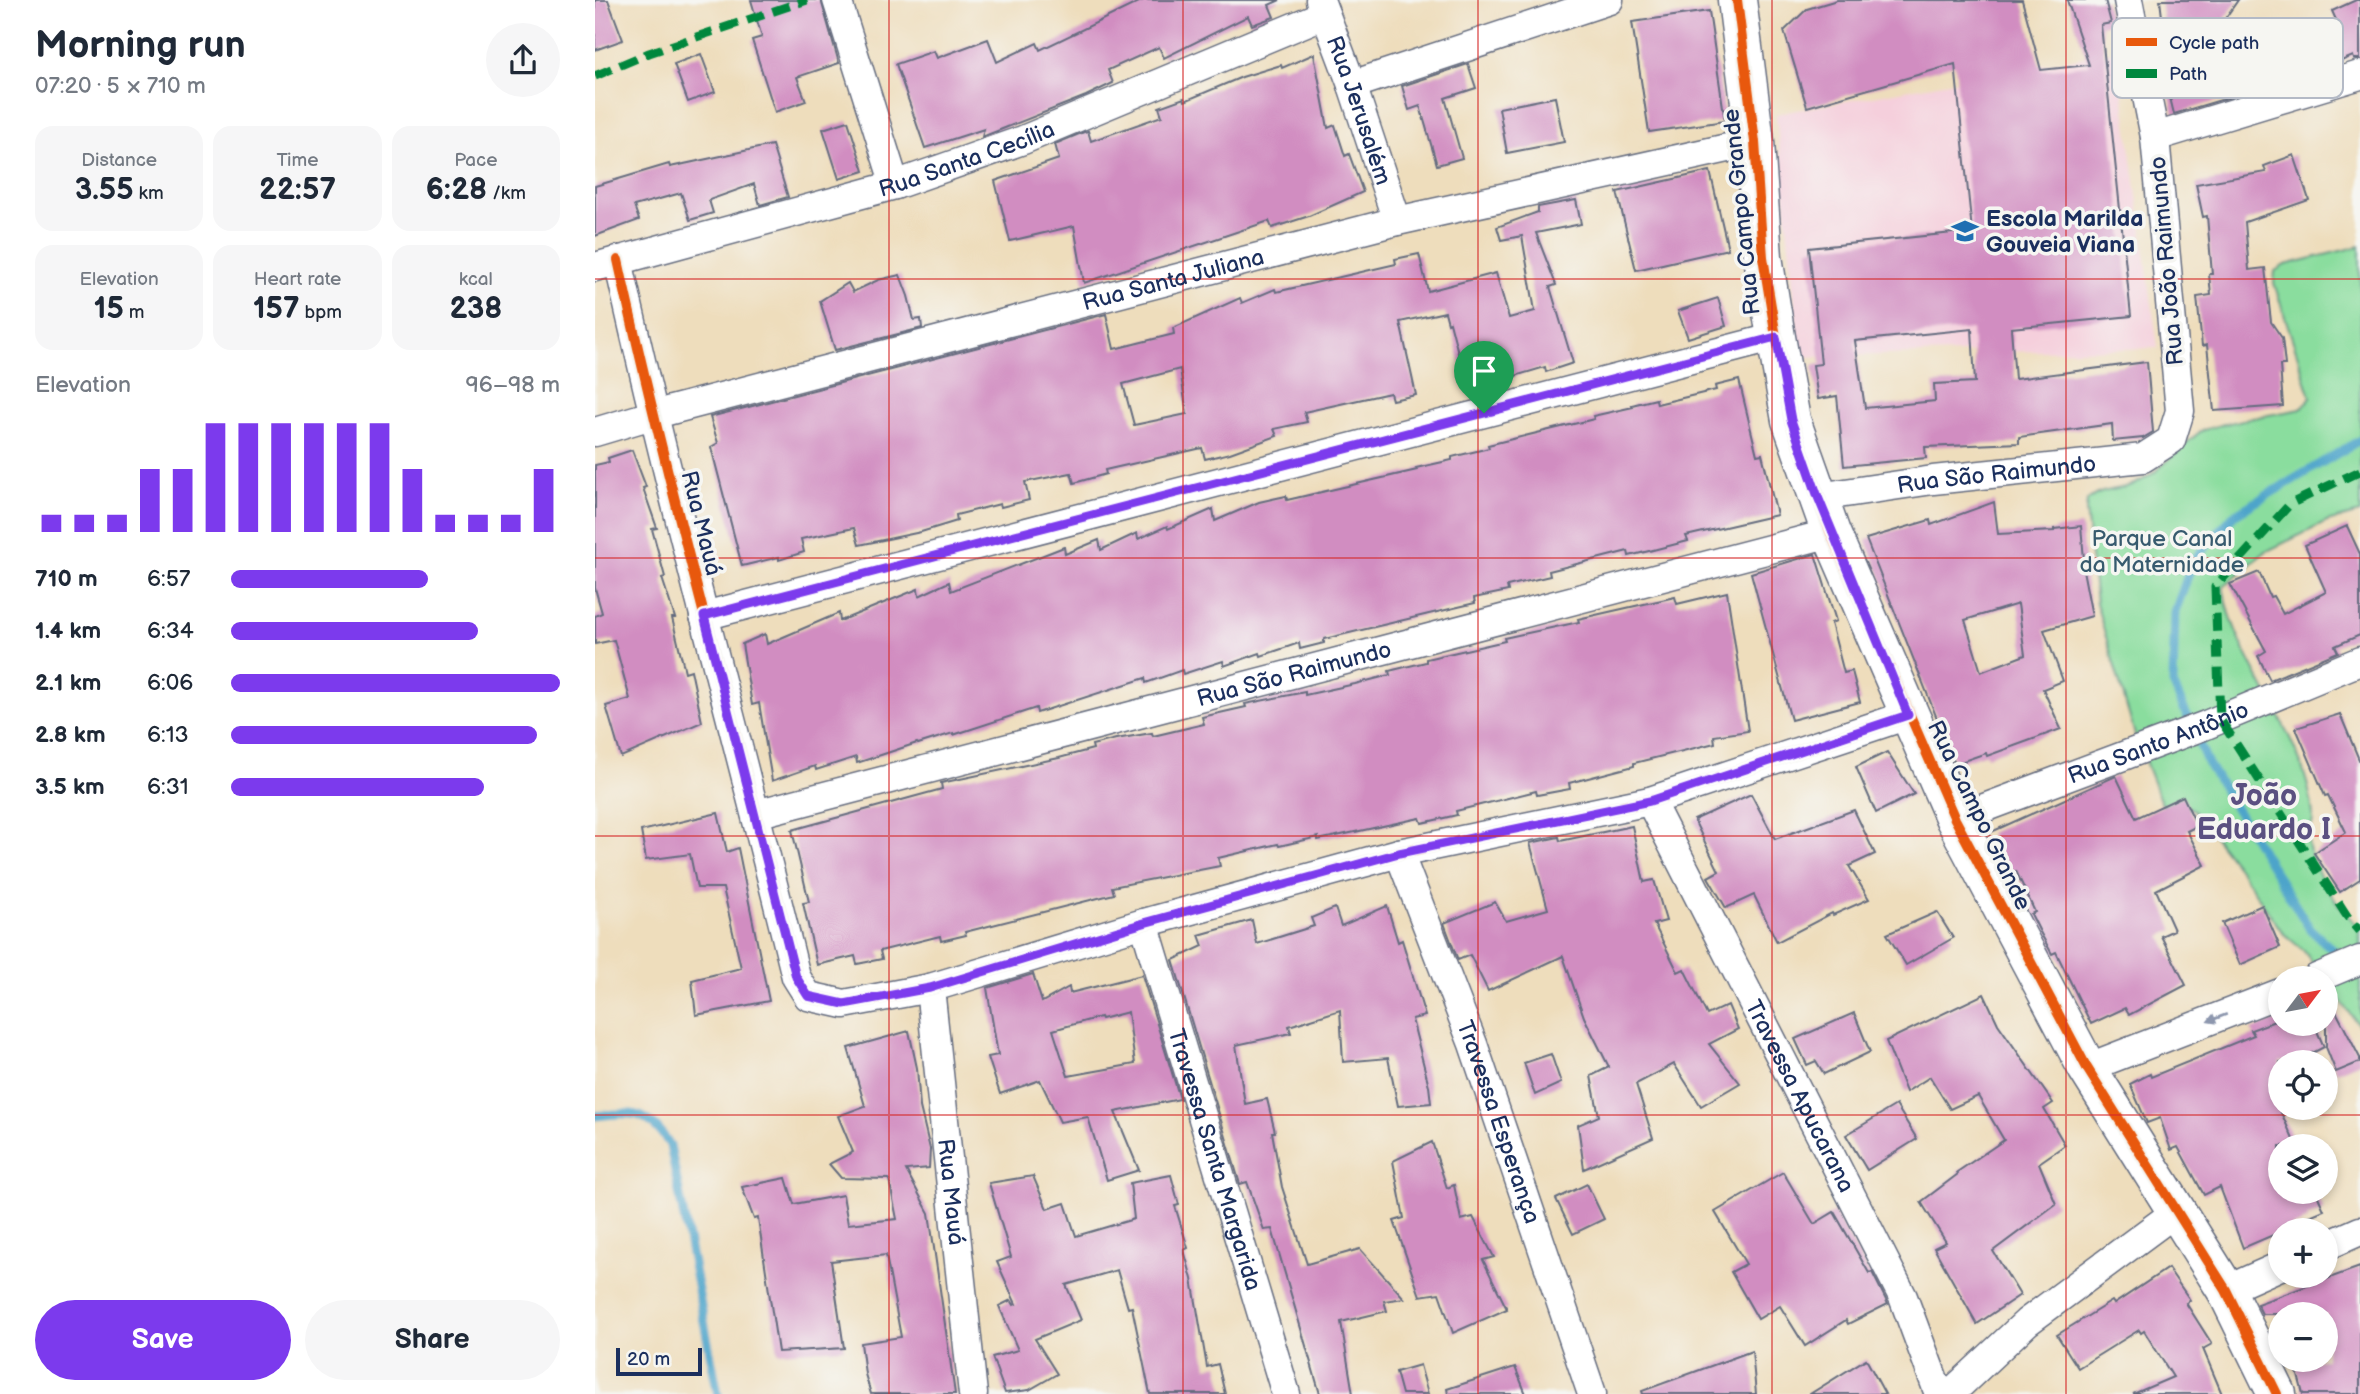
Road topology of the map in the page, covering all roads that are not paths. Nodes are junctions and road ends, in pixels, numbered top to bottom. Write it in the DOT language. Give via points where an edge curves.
graph roads {
  1 [pos="837,0"];
  2 [pos="1609,0"];
  3 [pos="1737,0"];
  4 [pos="2128,0"];
  5 [pos="1323,7"];
  6 [pos="2132,18"];
  7 [pos="2360,75"];
  8 [pos="2343,80"];
  9 [pos="1352,85"];
  10 [pos="2147,98"];
  11 [pos="2284,98"];
  12 [pos="2155,137"];
  13 [pos="1755,142"];
  14 [pos="895,185"];
  15 [pos="1397,221"];
  16 [pos="607,264"];
  17 [pos="1776,337"];
  18 [pos="652,415"];
  19 [pos="595,432"];
  20 [pos="2171,440"];
  21 [pos="1818,497"];
  22 [pos="1831,533"];
  23 [pos="704,616"];
  24 [pos="2360,661"];
  25 [pos="1908,715"];
  26 [pos="1650,801"];
  27 [pos="756,814"];
  28 [pos="1955,819"];
  29 [pos="1399,853"];
  30 [pos="1144,923"];
  31 [pos="2360,960"];
  32 [pos="2338,969"];
  33 [pos="930,988"];
  34 [pos="2268,998"];
  35 [pos="2087,1068"];
  36 [pos="2177,1211"];
  37 [pos="2360,1231"];
  38 [pos="2338,1241"];
  39 [pos="2268,1271"];
  40 [pos="2226,1290"];
  41 [pos="973,1394"];
  42 [pos="1286,1394"];
  43 [pos="1591,1394"];
  44 [pos="1939,1394"];
  45 [pos="1950,1394"];
  46 [pos="2277,1394"];
  1 -- 14 [label="street"];
  2 -- 9 [label="street"];
  3 -- 13 [label="street, Rua Campo Grande"];
  4 -- 6 [label="street, Rua João Raimundo"];
  5 -- 9 [label="street, Rua Jerusalém"];
  5 -- 14 [label="street, Rua Santa Cecília" via="1023,140"];
  7 -- 8 [label="street"];
  9 -- 15 [label="street, Rua Jerusalém"];
  10 -- 12 [label="street, Rua João Raimundo"];
  11 -- 12 [label="street"];
  12 -- 20 [label="street, Rua João Raimundo" via="2180,411"];
  13 -- 15 [label="street, Rua Santa Juliana"];
  13 -- 17 [label="street, Rua Campo Grande" via="1763,257"];
  14 -- 16 [label="street, Rua Santa Cecília"];
  15 -- 18 [label="street, Rua Santa Juliana"];
  16 -- 18 [label="street, Rua Mauá"];
  17 -- 21 [label="street, Rua Campo Grande" via="1791,420"];
  17 -- 23 [label="street"];
  18 -- 19 [label="street, Rua Santa Juliana"];
  18 -- 23 [label="street, Rua Mauá"];
  20 -- 21 [label="street, Rua São Raimundo" via="2143,458"];
  21 -- 22 [label="street, Rua Campo Grande"];
  22 -- 25 [label="street, Rua Campo Grande"];
  22 -- 27 [label="street, Rua São Raimundo"];
  23 -- 27 [label="street, Rua Mauá"];
  24 -- 28 [label="street, Rua Santo Antônio" via="2206,725"];
  25 -- 26 [label="street"];
  25 -- 28 [label="street, Rua Campo Grande"];
  26 -- 29 [label="street"];
  26 -- 44 [label="street, Travessa Apucarana" via="1903,1297"];
  27 -- 33 [label="street, Rua Mauá" via="796,977 808,996 844,1004"];
  28 -- 35 [label="street, Rua Campo Grande"];
  29 -- 30 [label="street"];
  29 -- 43 [label="street, Travessa Esperança" via="1473,1044"];
  30 -- 33 [label="street"];
  30 -- 42 [label="street, Travessa Santa Margarida"];
  31 -- 32 [label="street"];
  33 -- 41 [label="street, Rua Mauá"];
  34 -- 35 [label="street, one-way"];
  35 -- 36 [label="street, Rua Campo Grande"];
  36 -- 40 [label="street, Rua Campo Grande"];
  36 -- 45 [label="street" via="2027,1322"];
  37 -- 38 [label="street"];
  39 -- 40 [label="street"];
  40 -- 46 [label="street, Rua Campo Grande"];
}
